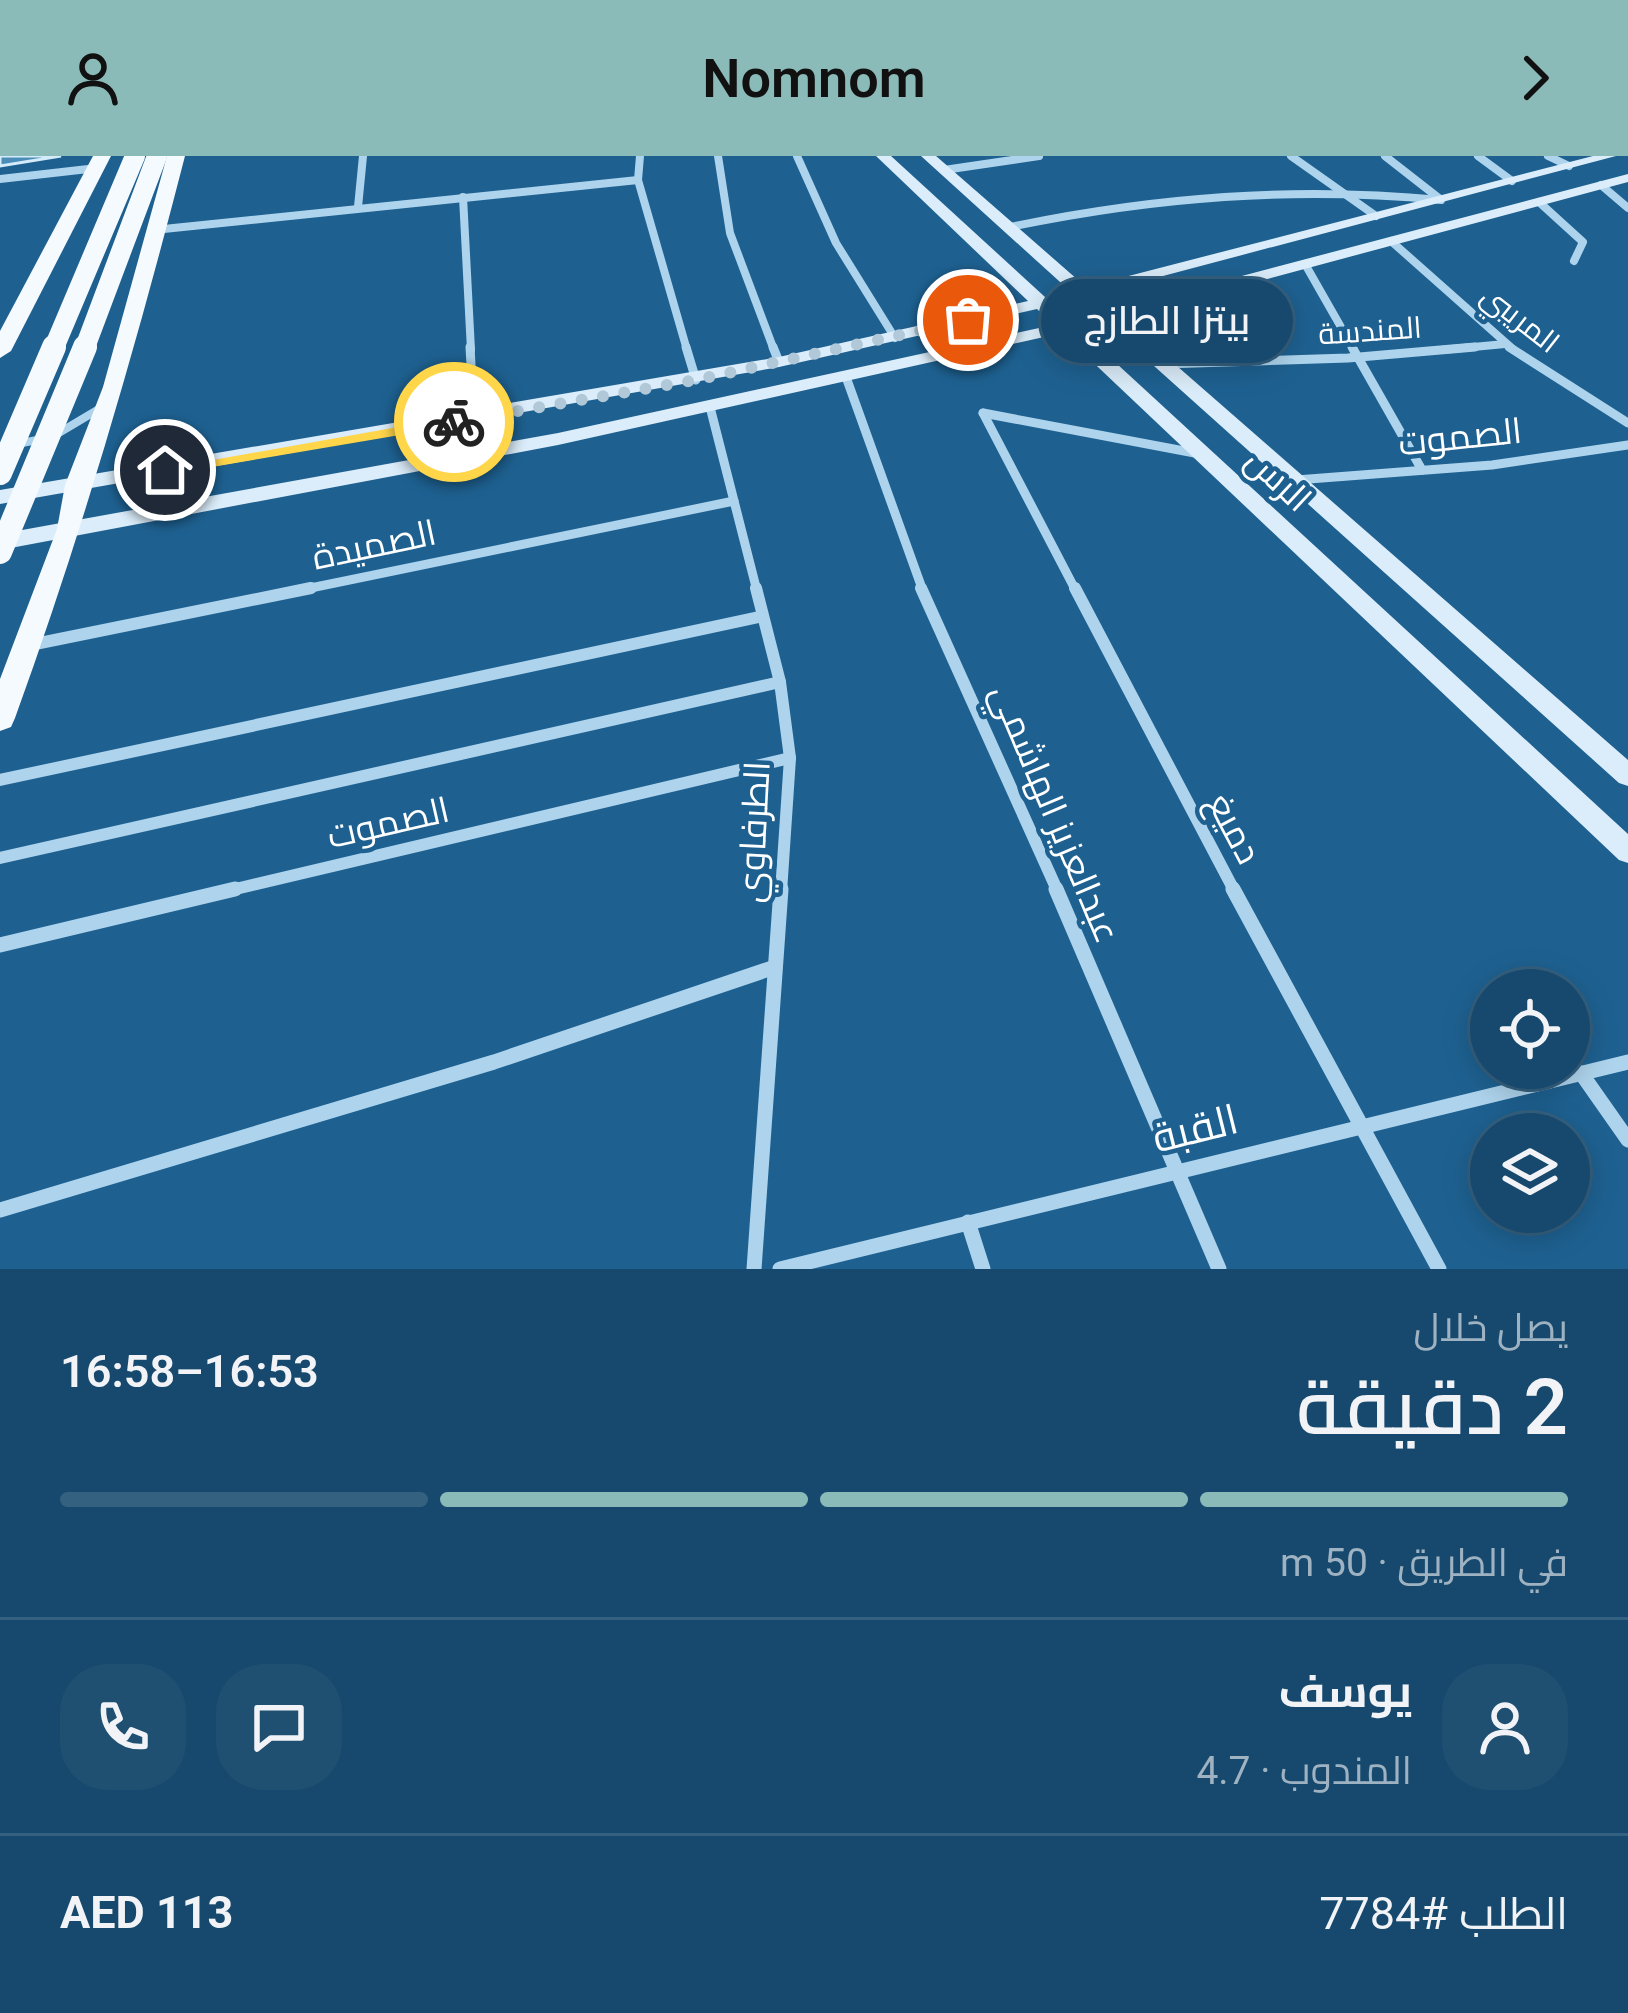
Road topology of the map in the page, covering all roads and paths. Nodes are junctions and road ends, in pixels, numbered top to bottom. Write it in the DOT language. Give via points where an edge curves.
graph roads {
  1 [pos="135,156"];
  2 [pos="157,156"];
  3 [pos="176,156"];
  4 [pos="363,156"];
  5 [pos="640,156"];
  6 [pos="718,156"];
  7 [pos="796,156"];
  8 [pos="883,156"];
  9 [pos="1040,156"];
  10 [pos="1291,156"];
  11 [pos="1385,156"];
  12 [pos="1478,156"];
  13 [pos="1548,156"];
  14 [pos="1609,156"];
  15 [pos="99,162"];
  16 [pos="936,163"];
  17 [pos="1569,166"];
  18 [pos="1628,178"];
  19 [pos="0,179"];
  20 [pos="638,180"];
  21 [pos="1512,181"];
  22 [pos="1601,185"];
  23 [pos="1336,188"];
  24 [pos="463,197"];
  25 [pos="1441,200"];
  26 [pos="1539,202"];
  27 [pos="358,207"];
  28 [pos="1628,208"];
  29 [pos="1376,216"];
  30 [pos="1010,227"];
  31 [pos="154,230"];
  32 [pos="1391,241"];
  33 [pos="1574,261"];
  34 [pos="1305,264"];
  35 [pos="1084,292"];
  36 [pos="1042,303"];
  37 [pos="1112,316"];
  38 [pos="1068,326"];
  39 [pos="895,338"];
  40 [pos="1505,344"];
  41 [pos="0,351"];
  42 [pos="1359,357"];
  43 [pos="779,362"];
  44 [pos="1165,364"];
  45 [pos="846,377"];
  46 [pos="696,380"];
  47 [pos="114,387"];
  48 [pos="710,407"];
  49 [pos="474,418"];
  50 [pos="1628,423"];
  51 [pos="0,445"];
  52 [pos="1628,445"];
  53 [pos="1204,454"];
  54 [pos="1422,470"];
  55 [pos="0,473"];
  56 [pos="1297,480"];
  57 [pos="77,485"];
  58 [pos="0,497"];
  59 [pos="734,501"];
  60 [pos="70,529"];
  61 [pos="0,542"];
  62 [pos="0,552"];
  63 [pos="759,617"];
  64 [pos="26,645"];
  65 [pos="780,682"];
  66 [pos="0,718"];
  67 [pos="790,758"];
  68 [pos="1628,775"];
  69 [pos="0,780"];
  70 [pos="1628,851"];
  71 [pos="0,858"];
  72 [pos="0,945"];
  73 [pos="775,968"];
  74 [pos="1628,1061"];
  75 [pos="1590,1070"];
  76 [pos="1590,1085"];
  77 [pos="1509,1089"];
  78 [pos="1357,1125"];
  79 [pos="1628,1140"];
  80 [pos="1178,1170"];
  81 [pos="0,1210"];
  82 [pos="968,1222"];
  83 [pos="754,1269"];
  84 [pos="780,1269"];
  85 [pos="982,1269"];
  86 [pos="1219,1269"];
  87 [pos="1439,1269"];
  1 -- 55 [label="main road, bridge"];
  2 -- 62 [label="main road, bridge"];
  3 -- 31 [label="main road"];
  4 -- 27 [label="street"];
  5 -- 20 [label="street"];
  6 -- 43 [label="street" via="730,232"];
  7 -- 39 [label="street" via="836,243"];
  8 -- 36 [label="main road, الرس"];
  9 -- 16 [label="street"];
  10 -- 23 [label="street"];
  11 -- 25 [label="street"];
  12 -- 21 [label="street"];
  13 -- 17 [label="street"];
  14 -- 17 [label="main road"];
  15 -- 19 [label="street"];
  15 -- 41 [label="main road"];
  16 -- 30 [label="main road, الرس"];
  17 -- 21 [label="main road"];
  18 -- 22 [label="main road"];
  20 -- 24 [label="street"];
  20 -- 46 [label="street"];
  21 -- 25 [label="main road"];
  22 -- 26 [label="main road"];
  22 -- 28 [label="street"];
  23 -- 25 [label="street"];
  23 -- 29 [label="street"];
  23 -- 30 [label="street" via="1188,193"];
  24 -- 27 [label="street"];
  24 -- 49 [label="street"];
  25 -- 29 [label="main road"];
  26 -- 32 [label="main road"];
  26 -- 33 [label="street" via="1583,242"];
  27 -- 31 [label="street"];
  29 -- 35 [label="main road"];
  30 -- 35 [label="main road, الرس"];
  31 -- 47 [label="main road"];
  32 -- 34 [label="main road"];
  32 -- 40 [label="street, المريبي"];
  34 -- 37 [label="main road"];
  34 -- 42 [label="street"];
  35 -- 36 [label="main road"];
  35 -- 37 [label="main road, الرس"];
  36 -- 38 [label="main road, الرس"];
  36 -- 39 [label="main road"];
  37 -- 38 [label="main road"];
  37 -- 44 [label="main road, الرس"];
  38 -- 45 [label="main road"];
  38 -- 53 [label="main road, الرس"];
  39 -- 43 [label="main road"];
  40 -- 42 [label="street, المندسة"];
  40 -- 50 [label="street, المريبي"];
  42 -- 44 [label="street, المندسة"];
  42 -- 54 [label="street"];
  43 -- 46 [label="main road"];
  44 -- 56 [label="main road, الرس"];
  45 -- 48 [label="main road"];
  45 -- 80 [label="street, عبدالعزيز الهاشمي" via="920,585"];
  46 -- 49 [label="main road"];
  47 -- 51 [label="lane" via="76,427"];
  47 -- 57 [label="main road"];
  48 -- 59 [label="street, الطرفاوي"];
  48 -- 60 [label="main road"];
  49 -- 57 [label="main road"];
  52 -- 54 [label="street, الصموت"];
  53 -- 70 [label="main road, الرس"];
  53 -- 78 [label="street, دميغ" via="982,413"];
  54 -- 56 [label="street, الصموت"];
  56 -- 68 [label="main road, الرس"];
  57 -- 58 [label="main road"];
  57 -- 60 [label="main road"];
  59 -- 63 [label="street, الطرفاوي"];
  59 -- 64 [label="street, الصميدة"];
  60 -- 61 [label="main road"];
  60 -- 64 [label="main road"];
  63 -- 65 [label="street, الطرفاوي"];
  63 -- 69 [label="street"];
  64 -- 66 [label="main road"];
  65 -- 67 [label="street, الطرفاوي"];
  65 -- 71 [label="street"];
  67 -- 72 [label="street, الصموت"];
  67 -- 73 [label="street, الطرفاوي"];
  73 -- 81 [label="street"];
  73 -- 83 [label="street, الطرفاوي"];
  74 -- 75 [label="street, القبة"];
  76 -- 79 [label="street"];
  77 -- 78 [label="street, القبة"];
  78 -- 80 [label="street, القبة"];
  78 -- 87 [label="street, دميغ"];
  80 -- 82 [label="street, القبة"];
  80 -- 86 [label="street, عبدالعزيز الهاشمي"];
  82 -- 84 [label="street, القبة"];
  82 -- 85 [label="street"];
}
